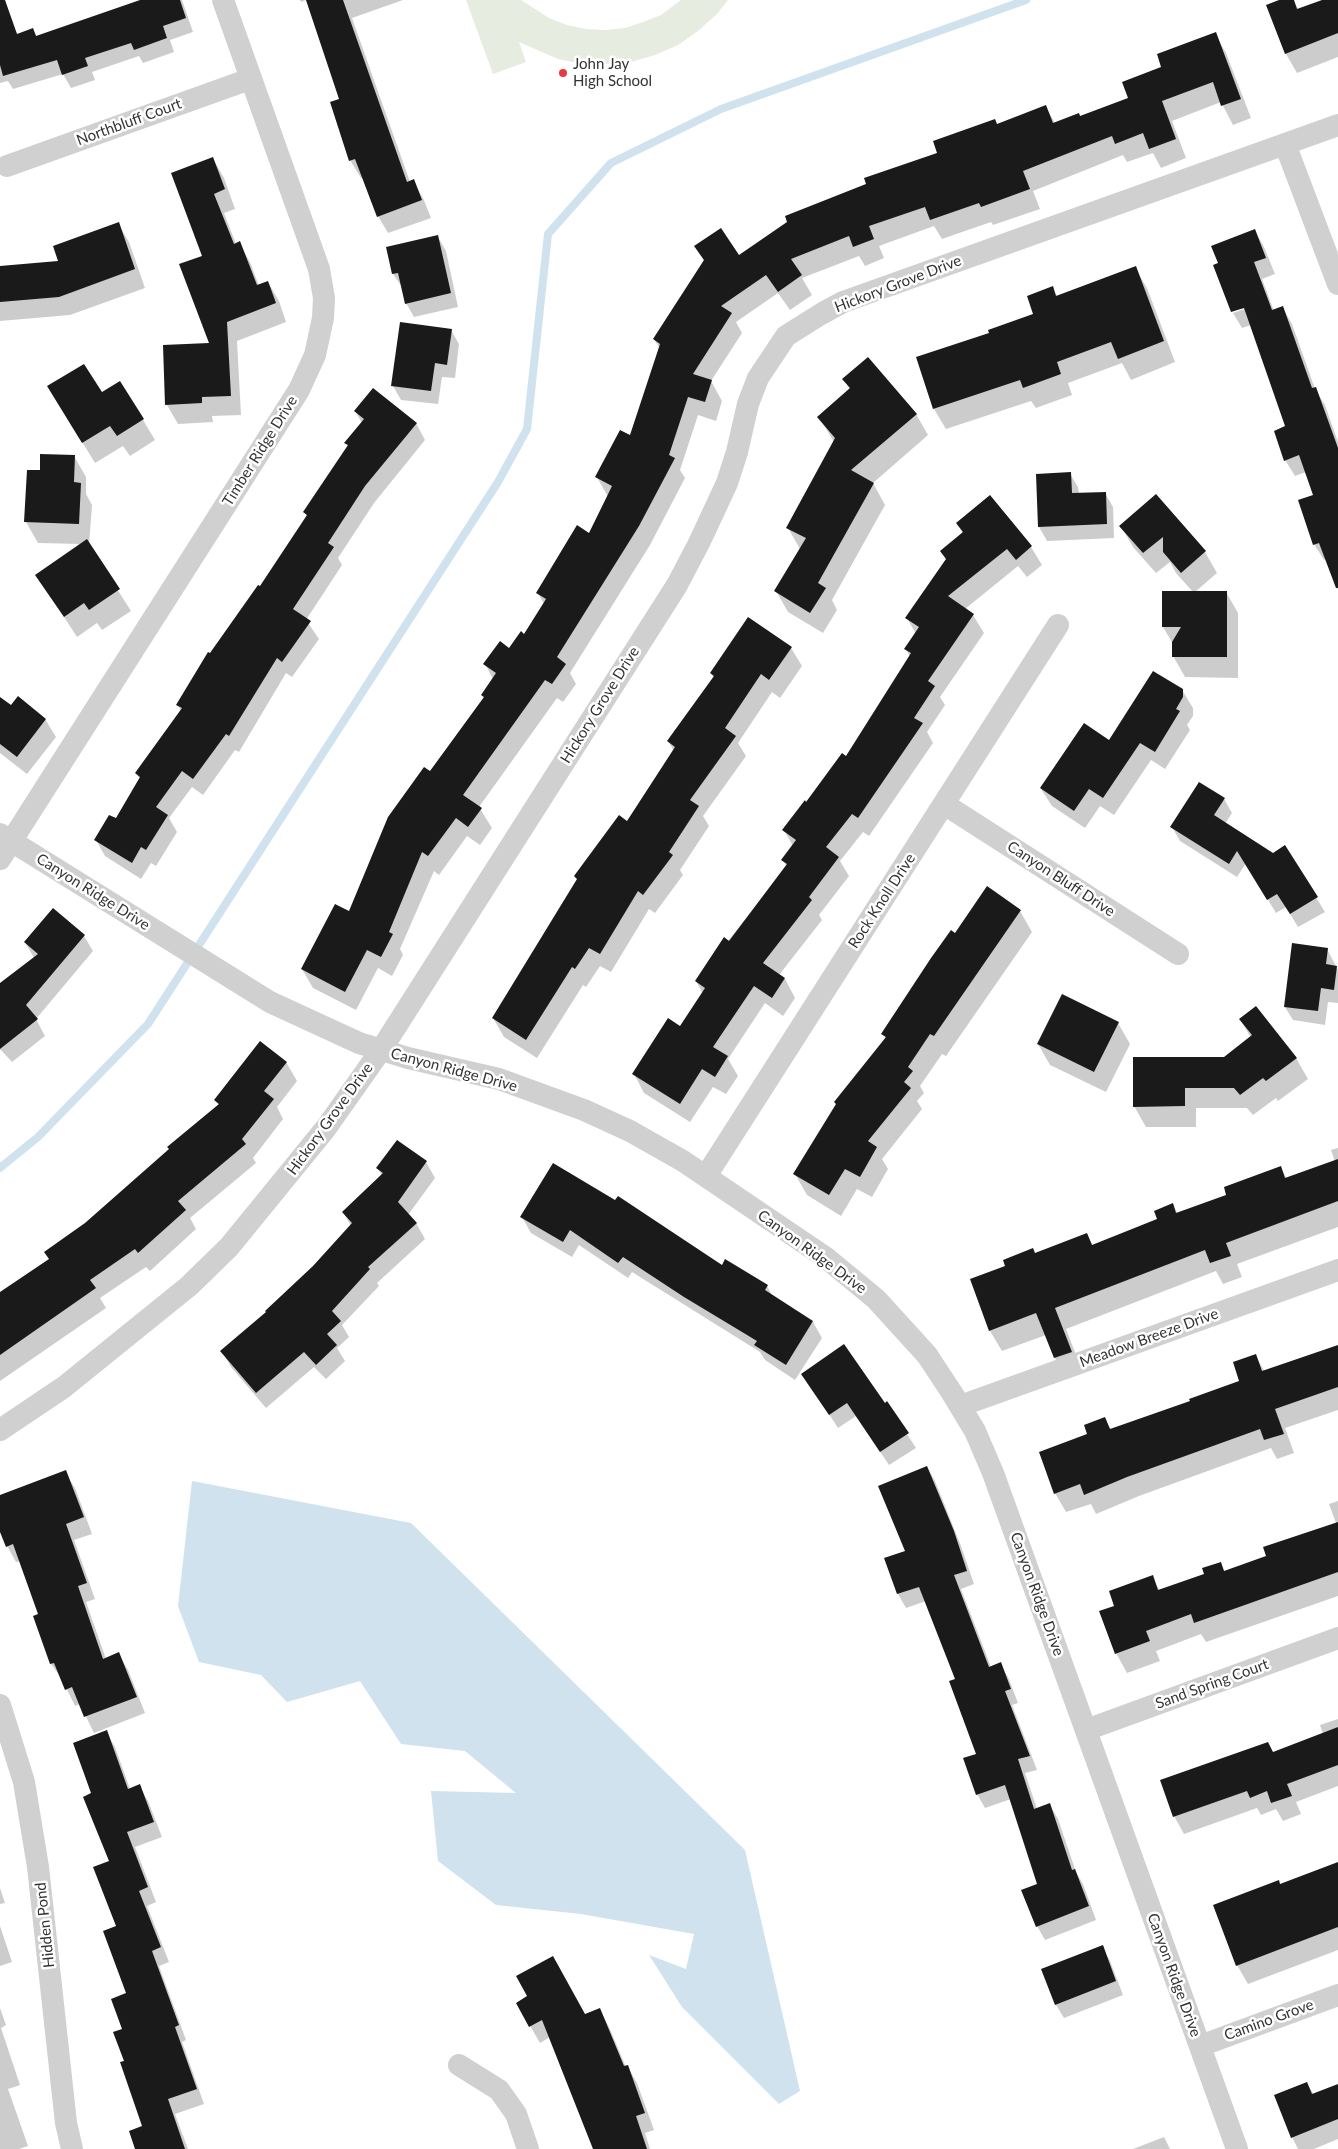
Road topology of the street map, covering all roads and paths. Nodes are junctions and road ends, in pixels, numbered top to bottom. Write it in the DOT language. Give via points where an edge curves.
graph roads {
  1 [pos="223,0"];
  2 [pos="250,79"];
  3 [pos="1338,125"];
  4 [pos="1285,144"];
  5 [pos="7,166"];
  6 [pos="1338,284"];
  7 [pos="1058,625"];
  8 [pos="944,804"];
  9 [pos="4,845"];
  10 [pos="1178,954"];
  11 [pos="381,1050"];
  12 [pos="706,1176"];
  13 [pos="1338,1270"];
  14 [pos="960,1406"];
  15 [pos="0,1430"];
  16 [pos="1338,1638"];
  17 [pos="0,1705"];
  18 [pos="1086,1730"];
  19 [pos="1338,1995"];
  20 [pos="1200,2046"];
  21 [pos="459,2066"];
  22 [pos="72,2149"];
  23 [pos="528,2149"];
  24 [pos="1237,2149"];
  1 -- 2 [label="street, Timber Ridge Drive"];
  2 -- 5 [label="street, Northbluff Court"];
  2 -- 9 [label="street, Timber Ridge Drive" via="319,269 324,298 315,356 299,390"];
  3 -- 4 [label="street, Hickory Grove Drive"];
  4 -- 6 [label="street"];
  4 -- 11 [label="street, Hickory Grove Drive" via="844,302 786,336 758,378 728,483 677,584"];
  7 -- 8 [label="street, Rock Knoll Drive"];
  8 -- 10 [label="street, Canyon Bluff Drive"];
  8 -- 12 [label="street, Rock Knoll Drive"];
  9 -- 11 [label="street, Canyon Ridge Drive" via="170,940 270,1002"];
  11 -- 12 [label="street, Canyon Ridge Drive" via="499,1079 584,1110 630,1130"];
  11 -- 15 [label="street, Hickory Grove Drive" via="326,1128 230,1247 142,1326 64,1387"];
  12 -- 14 [label="street, Canyon Ridge Drive" via="825,1258 876,1299 927,1355"];
  13 -- 14 [label="street, Meadow Breeze Drive"];
  14 -- 18 [label="street, Canyon Ridge Drive" via="993,1473"];
  16 -- 18 [label="street, Sand Spring Court"];
  17 -- 22 [label="street, Hidden Pond" via="24,1782 38,1867 66,2123"];
  18 -- 20 [label="street, Canyon Ridge Drive"];
  19 -- 20 [label="street, Camino Grove"];
  20 -- 24 [label="street, Canyon Ridge Drive"];
  21 -- 23 [label="street" via="499,2090 516,2114"];
}
